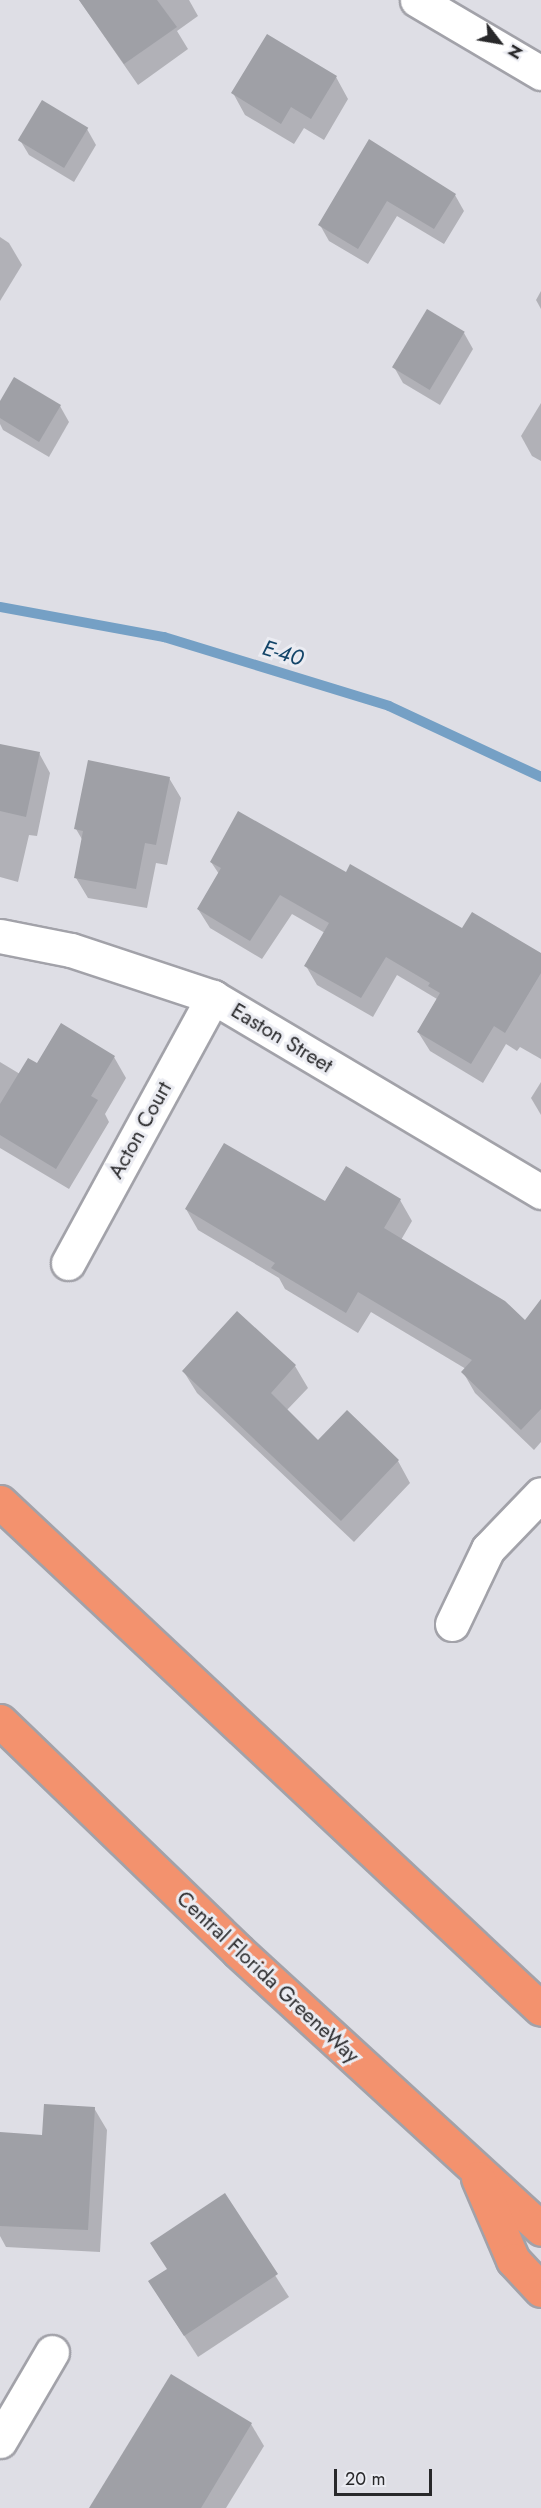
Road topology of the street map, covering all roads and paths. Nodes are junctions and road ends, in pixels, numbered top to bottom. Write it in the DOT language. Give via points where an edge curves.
graph roads {
  1 [pos="417,0"];
  2 [pos="541,73"];
  3 [pos="0,936"];
  4 [pos="213,997"];
  5 [pos="541,1192"];
  6 [pos="68,1263"];
  7 [pos="541,1494"];
  8 [pos="0,1502"];
  9 [pos="452,1624"];
  10 [pos="0,1721"];
  11 [pos="541,2009"];
  12 [pos="472,2166"];
  13 [pos="541,2229"];
  14 [pos="541,2290"];
  15 [pos="52,2352"];
  16 [pos="0,2441"];
  1 -- 2 [label="street"];
  3 -- 4 [label="street, Easton Street" via="71,950"];
  4 -- 5 [label="street, Easton Street"];
  4 -- 6 [label="street, Acton Court"];
  7 -- 9 [label="street" via="488,1549"];
  8 -- 11 [label="highway"];
  10 -- 12 [label="highway, Central Florida GreeneWay" via="238,1951"];
  12 -- 13 [label="highway, Central Florida GreeneWay"];
  12 -- 14 [label="highway" via="513,2260"];
  15 -- 16 [label="street"];
}
